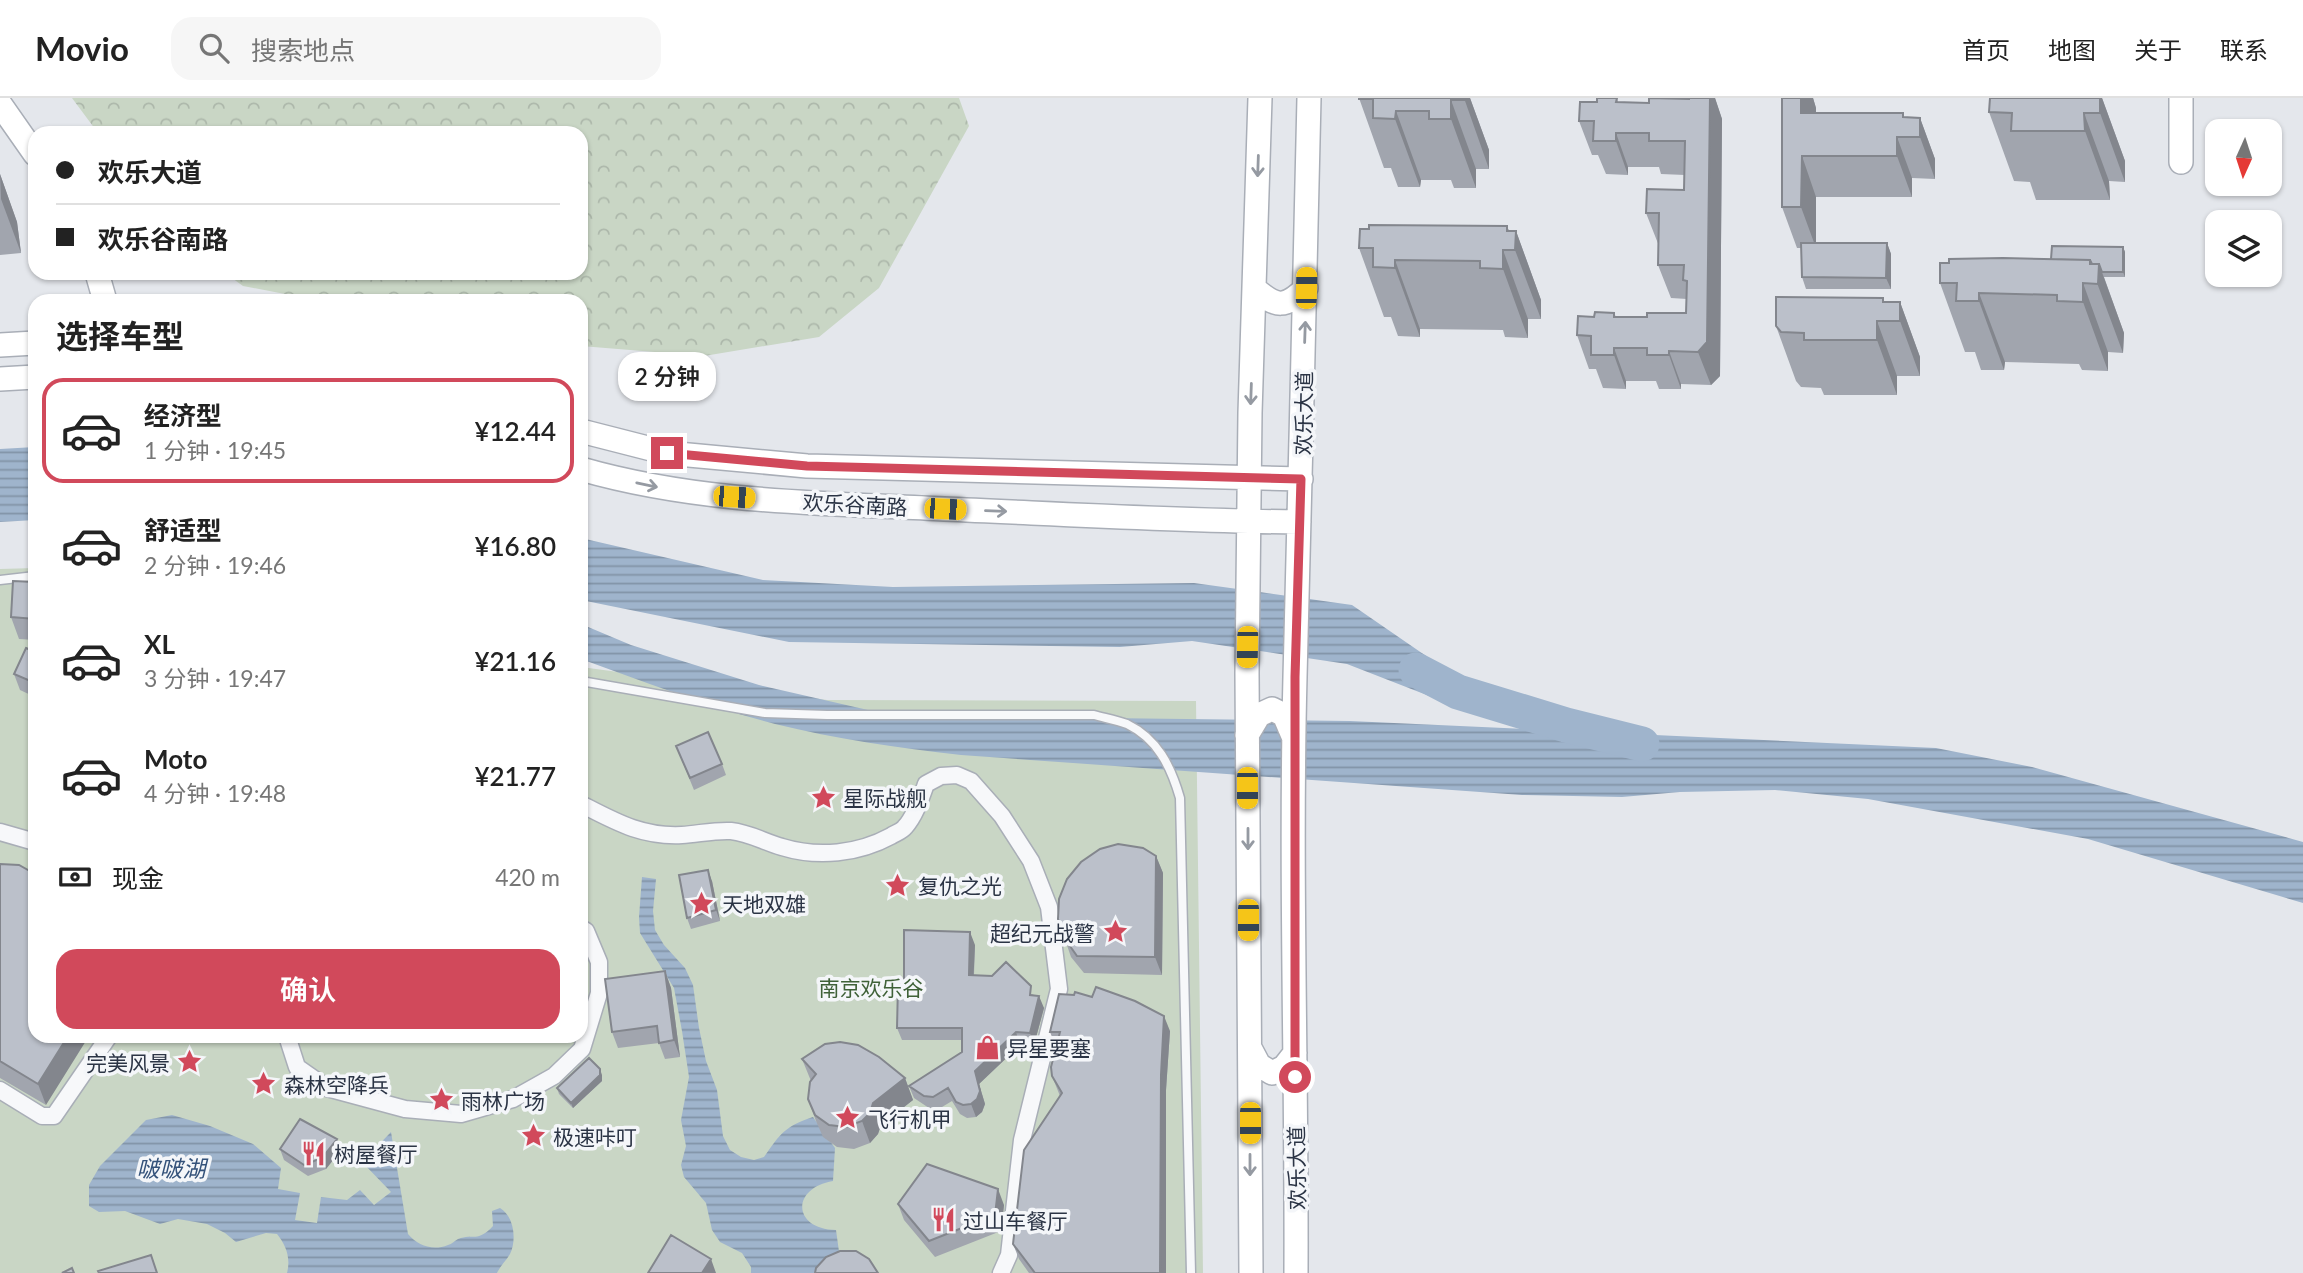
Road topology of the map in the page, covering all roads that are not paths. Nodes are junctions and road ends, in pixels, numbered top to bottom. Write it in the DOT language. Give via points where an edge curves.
graph roads {
  1 [pos="1260,98"];
  2 [pos="1309,98"];
  3 [pos="2181,98"];
  4 [pos="0,104"];
  5 [pos="28,144"];
  6 [pos="2182,162"];
  7 [pos="1306,288"];
  8 [pos="1255,289"];
  9 [pos="28,343"];
  10 [pos="0,345"];
  11 [pos="28,377"];
  12 [pos="0,379"];
  13 [pos="588,433"];
  14 [pos="588,472"];
  15 [pos="1249,477"];
  16 [pos="1301,479"];
  17 [pos="1248,522"];
  18 [pos="1299,522"];
  19 [pos="28,577"];
  20 [pos="0,580"];
  21 [pos="588,682"];
  22 [pos="1247,735"];
  23 [pos="1295,738"];
  24 [pos="588,808"];
  25 [pos="0,832"];
  26 [pos="28,840"];
  27 [pos="588,936"];
  28 [pos="588,1029"];
  29 [pos="104,1043"];
  30 [pos="289,1043"];
  31 [pos="584,1043"];
  32 [pos="1250,1048"];
  33 [pos="1295,1053"];
  34 [pos="0,1090"];
  35 [pos="1002,1273"];
  36 [pos="1191,1273"];
  37 [pos="1251,1273"];
  38 [pos="1296,1273"];
  1 -- 8 [label="main road, one-way"];
  2 -- 7 [label="main road, 欢乐大道"];
  3 -- 6 [label="main road"];
  4 -- 5 [label="main road"];
  7 -- 8 [label="main road" via="1283,304 1270,302"];
  16 -- 7 [label="main road, 欢乐大道, one-way"];
  8 -- 15 [label="main road, one-way"];
  9 -- 10 [label="main road"];
  11 -- 12 [label="main road"];
  13 -- 15 [label="main road, 欢乐谷南路" via="667,453 807,466"];
  14 -- 17 [label="main road, 欢乐谷南路, one-way" via="656,488 795,502"];
  15 -- 16 [label="main road, 欢乐谷南路"];
  15 -- 17 [label="main road"];
  16 -- 18 [label="main road, 欢乐大道"];
  17 -- 18 [label="main road, 欢乐谷南路"];
  17 -- 22 [label="main road"];
  18 -- 23 [label="main road, 欢乐大道"];
  19 -- 20 [label="lane"];
  21 -- 36 [label="lane" via="765,713 1094,715 1127,724 1152,743 1172,769 1180,798"];
  22 -- 23 [label="main road" via="1259,715 1272,709 1284,715"];
  22 -- 32 [label="main road, one-way"];
  23 -- 33 [label="main road, 欢乐大道"];
  24 -- 35 [label="street" via="643,832 729,831 812,853 846,852 905,828 926,784 941,776 957,775 971,781 1002,816 1031,861 1049,907 1059,989 1022,1140 1009,1255"];
  25 -- 26 [label="street"];
  27 -- 28 [label="street" via="599,962 599,993"];
  29 -- 34 [label="street" via="54,1116 41,1116"];
  30 -- 31 [label="street" via="297,1067 327,1088 404,1109 461,1114 513,1099 554,1076"];
  32 -- 33 [label="main road" via="1259,1065 1272,1073"];
  32 -- 37 [label="main road, one-way"];
  33 -- 38 [label="main road, 欢乐大道"];
}
